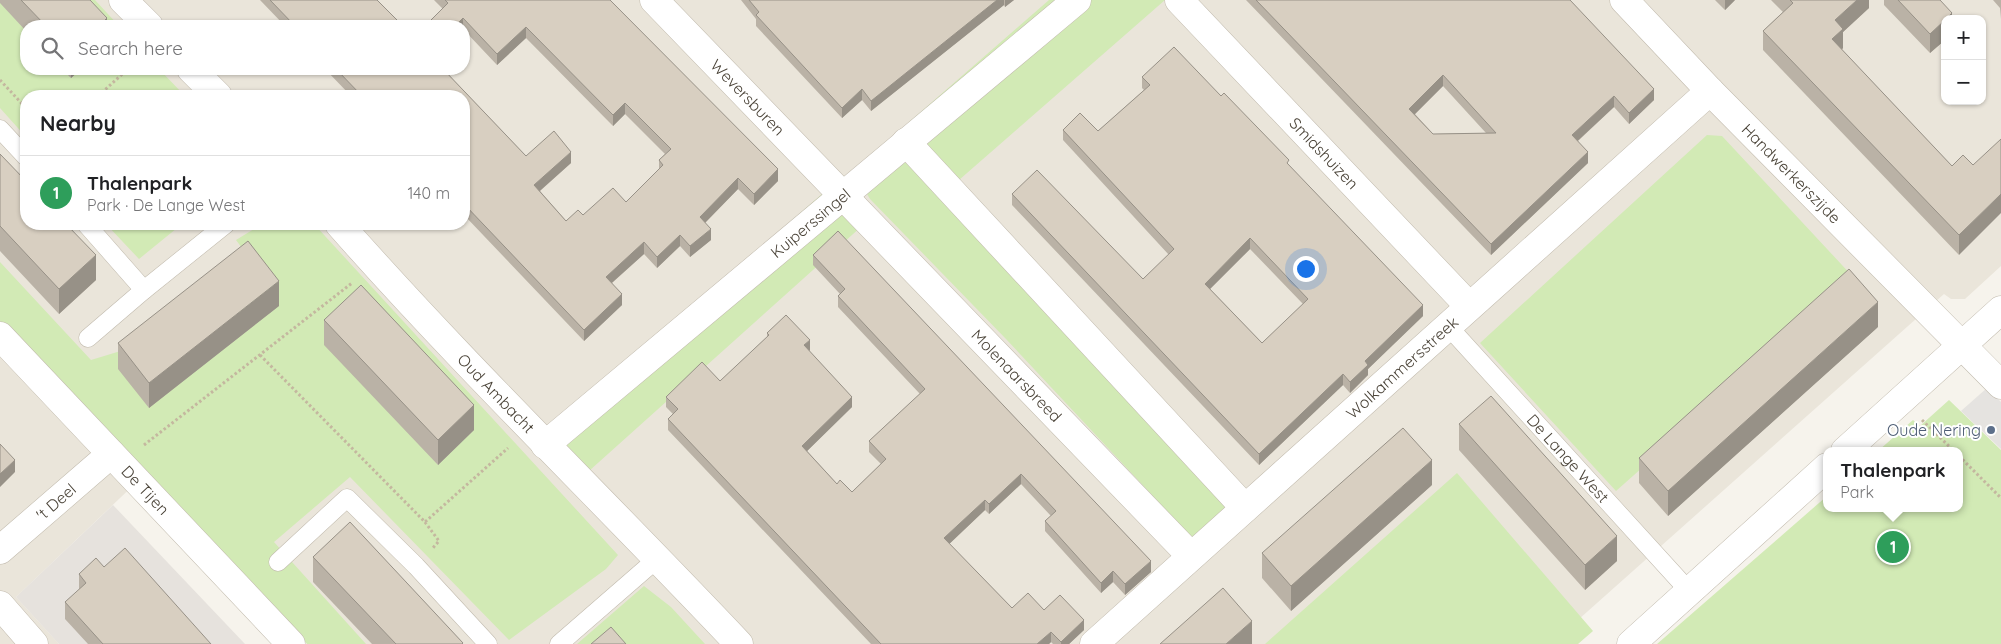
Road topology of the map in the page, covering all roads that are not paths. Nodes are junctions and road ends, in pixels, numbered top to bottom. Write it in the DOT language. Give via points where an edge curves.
graph roads {
  1 [pos="123,0"];
  2 [pos="654,0"];
  3 [pos="1077,0"];
  4 [pos="1179,0"];
  5 [pos="1624,0"];
  6 [pos="143,20"];
  7 [pos="197,75"];
  8 [pos="212,90"];
  9 [pos="1710,91"];
  10 [pos="0,129"];
  11 [pos="906,142"];
  12 [pos="20,151"];
  13 [pos="843,194"];
  14 [pos="91,230"];
  15 [pos="219,230"];
  16 [pos="344,230"];
  17 [pos="144,290"];
  18 [pos="1469,306"];
  19 [pos="2001,310"];
  20 [pos="1447,325"];
  21 [pos="0,336"];
  22 [pos="88,338"];
  23 [pos="1961,346"];
  24 [pos="2001,385"];
  25 [pos="537,437"];
  26 [pos="1849,447"];
  27 [pos="115,459"];
  28 [pos="1823,471"];
  29 [pos="1245,508"];
  30 [pos="0,550"];
  31 [pos="1192,556"];
  32 [pos="658,558"];
  33 [pos="278,562"];
  34 [pos="1689,592"];
  35 [pos="0,605"];
  36 [pos="34,644"];
  37 [pos="291,644"];
  38 [pos="488,644"];
  39 [pos="559,644"];
  40 [pos="739,644"];
  41 [pos="1094,644"];
  42 [pos="1631,644"];
  1 -- 6 [label="street"];
  2 -- 13 [label="street, Weversburen"];
  3 -- 11 [label="street, Kuiperssingel"];
  4 -- 18 [label="street, Smidshuizen"];
  5 -- 9 [label="street, Handwerkerszijde"];
  7 -- 8 [label="street"];
  9 -- 18 [label="street, Wolkammersstreek"];
  9 -- 23 [label="street, Handwerkerszijde"];
  10 -- 12 [label="lane"];
  11 -- 13 [label="street, Kuiperssingel"];
  11 -- 29 [label="street"];
  13 -- 25 [label="street, Kuiperssingel"];
  13 -- 31 [label="street, Molenaarsbreed"];
  14 -- 17 [label="lane"];
  15 -- 17 [label="lane"];
  16 -- 25 [label="street, Oud Ambacht"];
  17 -- 22 [label="lane"];
  18 -- 20 [label="street, Wolkammersstreek"];
  19 -- 23 [label="street"];
  20 -- 29 [label="street, Wolkammersstreek"];
  20 -- 34 [label="lane, De Lange West"];
  21 -- 27 [label="street, De Tijen"];
  23 -- 24 [label="street"];
  23 -- 26 [label="street"];
  25 -- 32 [label="street, Oud Ambacht"];
  27 -- 30 [label="street, 't Deel"];
  27 -- 37 [label="street, De Tijen"];
  28 -- 34 [label="street"];
  29 -- 31 [label="street, Wolkammersstreek"];
  31 -- 41 [label="street, Wolkammersstreek"];
  32 -- 39 [label="lane"];
  32 -- 40 [label="street, Oud Ambacht"];
  33 -- 38 [label="lane" via="347,498"];
  34 -- 42 [label="street"];
  35 -- 36 [label="street"];
}
